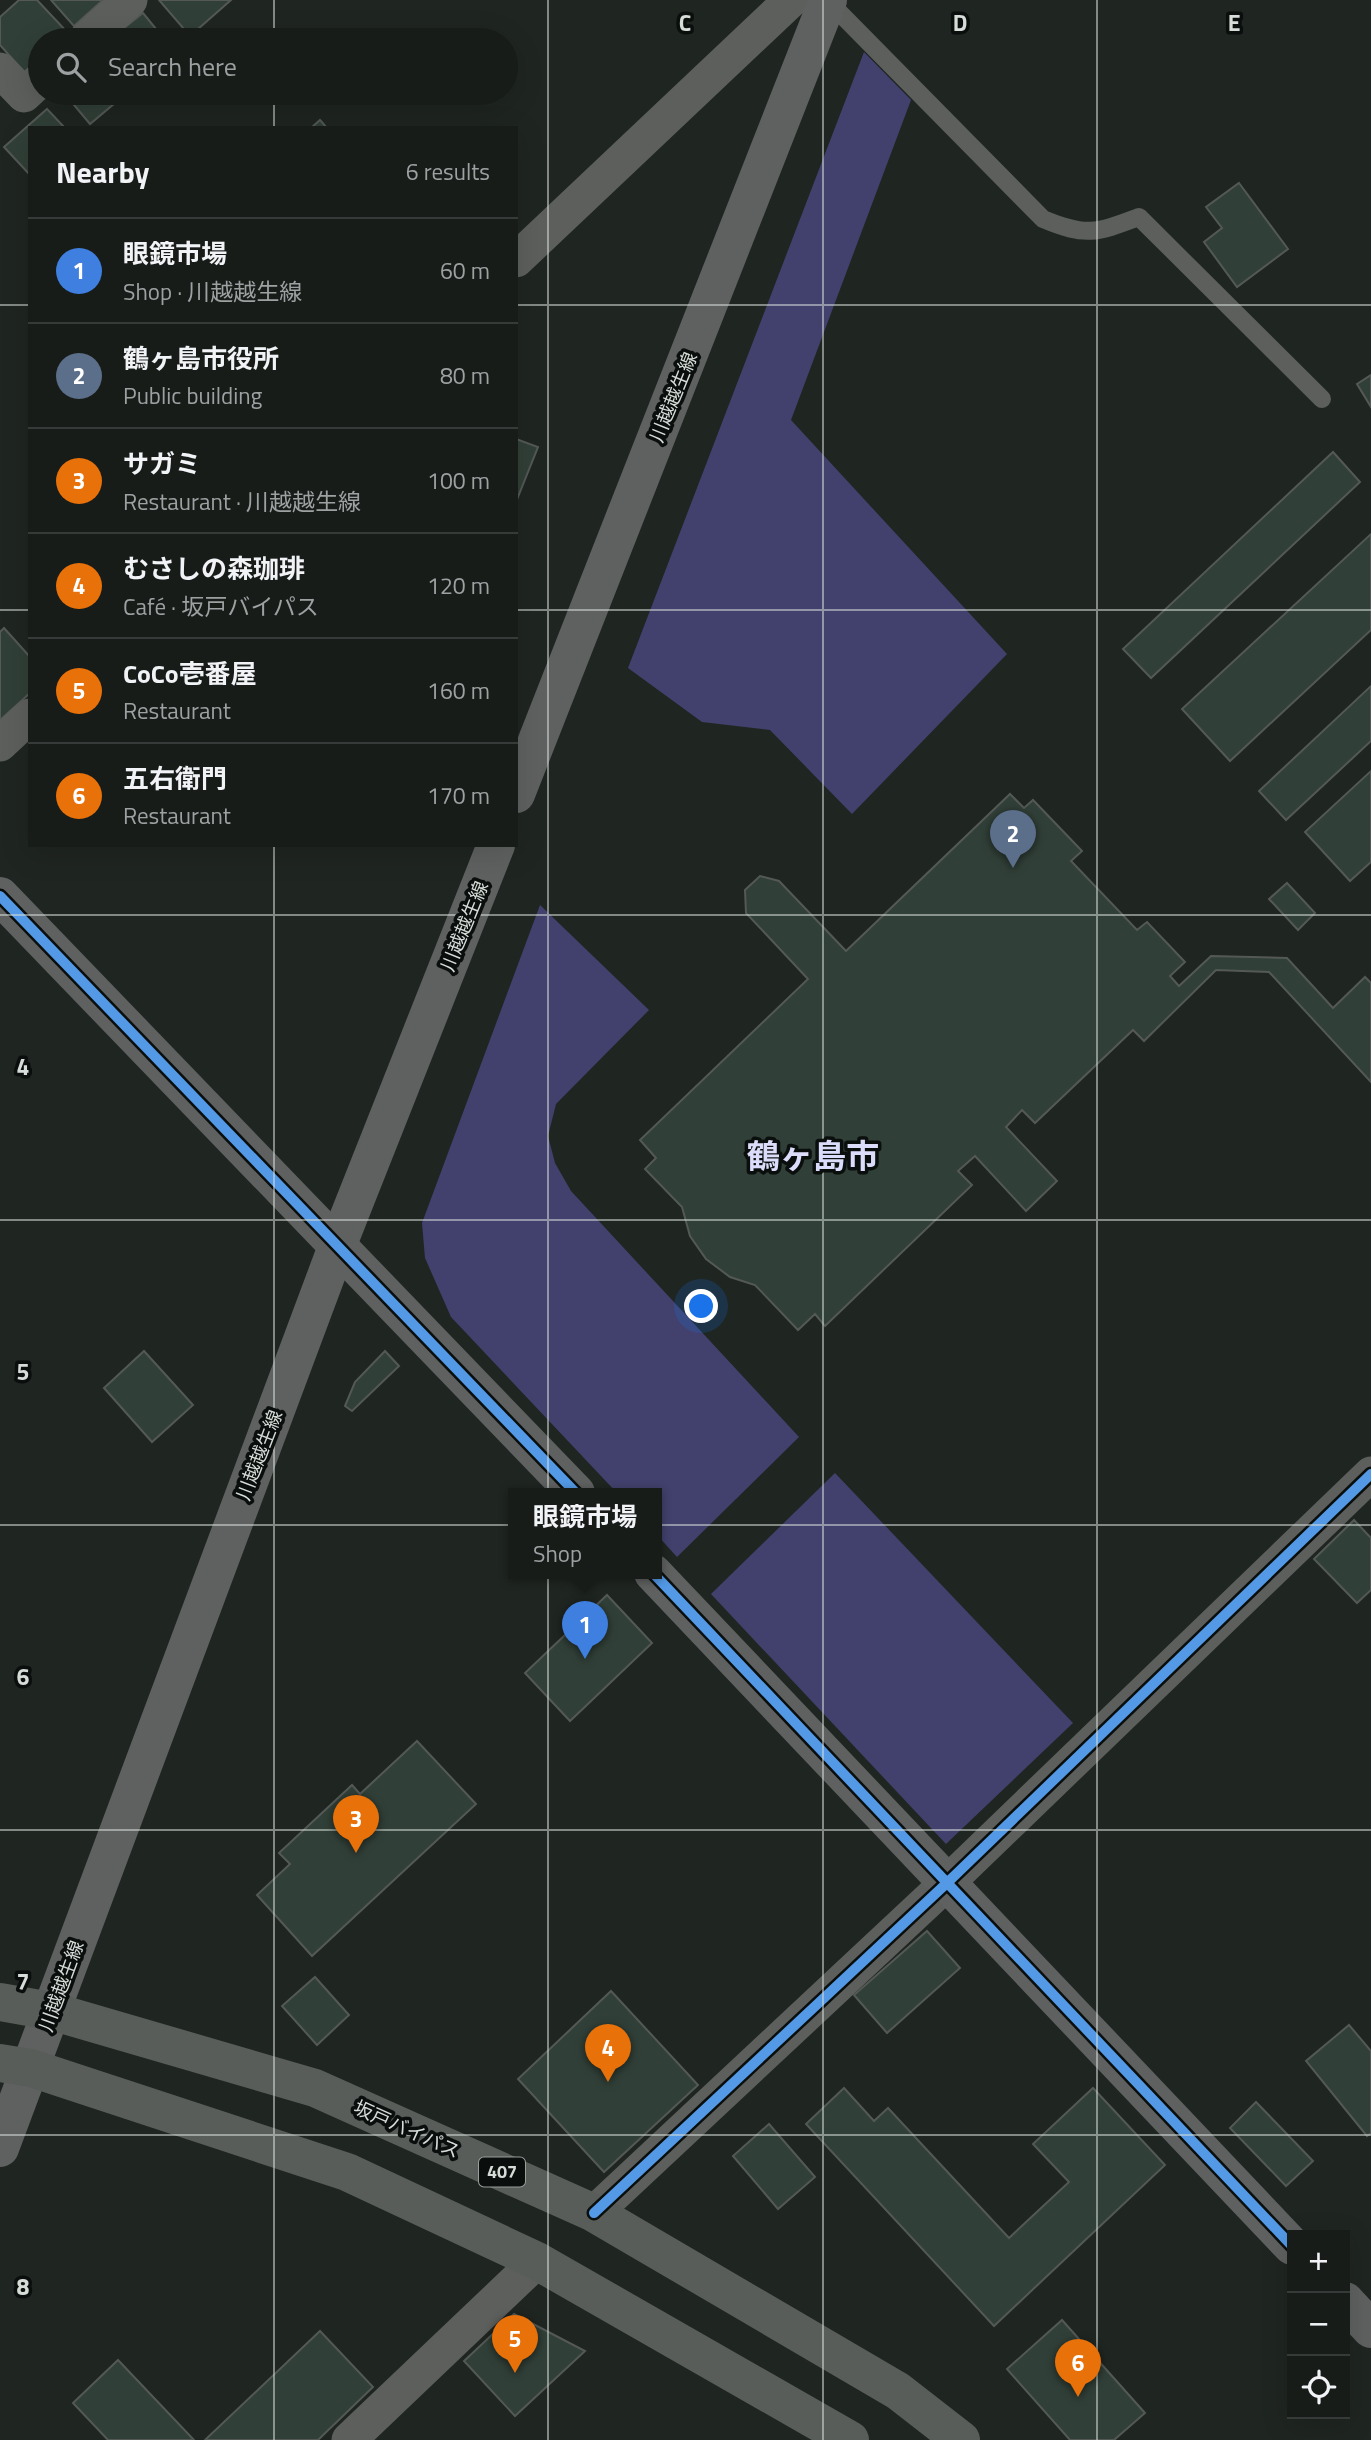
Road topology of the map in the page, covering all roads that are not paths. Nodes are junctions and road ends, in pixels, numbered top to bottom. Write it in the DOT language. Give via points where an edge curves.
graph roads {
  1 [pos="130,0"];
  2 [pos="791,0"];
  3 [pos="828,0"];
  4 [pos="98,28"];
  5 [pos="0,70"];
  6 [pos="28,91"];
  7 [pos="518,258"];
  8 [pos="1322,399"];
  9 [pos="28,718"];
  10 [pos="0,744"];
  11 [pos="518,789"];
  12 [pos="495,847"];
  13 [pos="0,896"];
  14 [pos="338,1244"];
  15 [pos="1371,1474"];
  16 [pos="571,1488"];
  17 [pos="659,1579"];
  18 [pos="948,1882"];
  19 [pos="0,2002"];
  20 [pos="51,2011"];
  21 [pos="15,2065"];
  22 [pos="0,2148"];
  23 [pos="594,2213"];
  24 [pos="1287,2241"];
  25 [pos="537,2260"];
  26 [pos="1350,2306"];
  27 [pos="1371,2329"];
  28 [pos="349,2440"];
  29 [pos="850,2440"];
  30 [pos="961,2440"];
  1 -- 4 [label="street"];
  2 -- 7 [label="street"];
  3 -- 8 [label="lane" via="1043,219 1073,232 1107,229 1139,217"];
  3 -- 11 [label="main road, 川越越生線"];
  5 -- 6 [label="street" via="24,95"];
  9 -- 10 [label="street"];
  12 -- 14 [label="main road, 川越越生線"];
  13 -- 14 [label="main road"];
  14 -- 16 [label="main road"];
  14 -- 20 [label="main road, 川越越生線"];
  15 -- 18 [label="street"];
  17 -- 18 [label="main road"];
  18 -- 23 [label="street"];
  18 -- 24 [label="main road"];
  19 -- 20 [label="highway, 坂戸バイパス / 407"];
  20 -- 21 [label="main road, 川越越生線"];
  20 -- 23 [label="highway, 坂戸バイパス / 407" via="315,2088"];
  21 -- 22 [label="main road, 川越越生線"];
  21 -- 25 [label="highway" via="347,2172"];
  23 -- 30 [label="highway, 坂戸バイパス / 407" via="898,2391"];
  25 -- 28 [label="street"];
  25 -- 29 [label="highway"];
  26 -- 27 [label="main road"];
}
